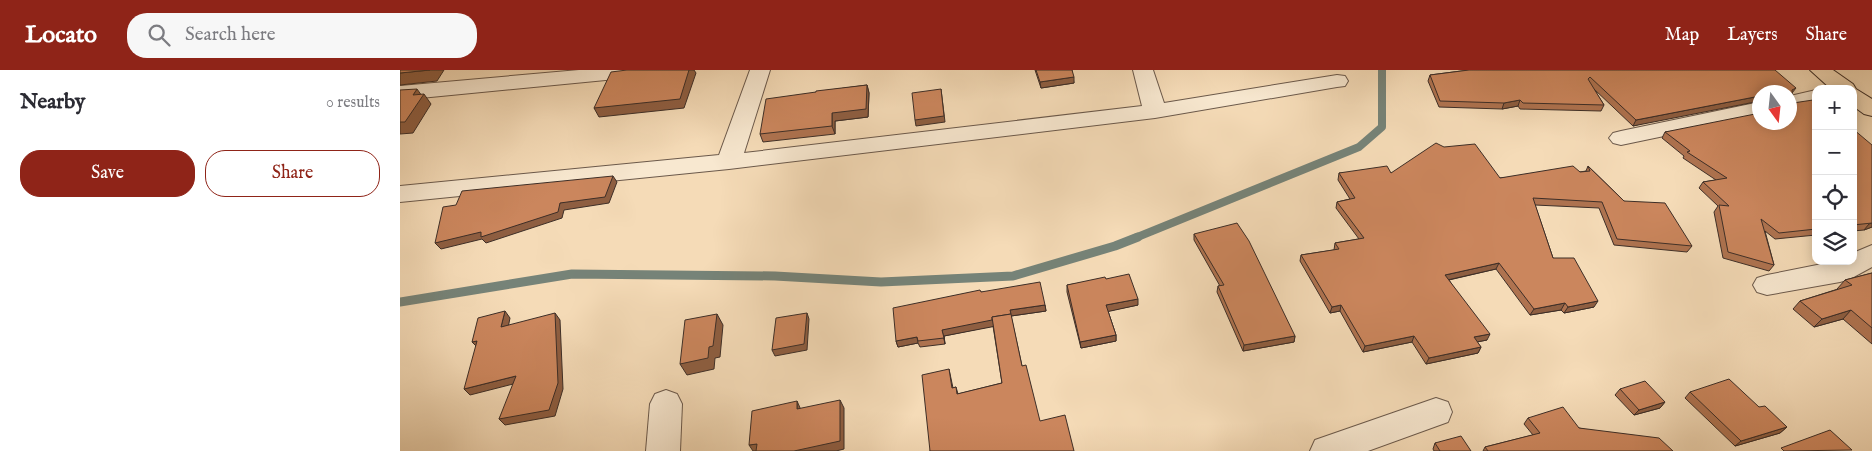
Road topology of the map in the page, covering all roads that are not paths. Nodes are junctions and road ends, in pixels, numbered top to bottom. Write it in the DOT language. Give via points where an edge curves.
graph roads {
  1 [pos="647,70"];
  2 [pos="760,70"];
  3 [pos="1143,70"];
  4 [pos="1820,70"];
  5 [pos="1337,81"];
  6 [pos="1840,85"];
  7 [pos="400,94"];
  8 [pos="1812,97"];
  9 [pos="1797,100"];
  10 [pos="1752,110"];
  11 [pos="1155,111"];
  12 [pos="1621,138"];
  13 [pos="729,162"];
  14 [pos="400,194"];
  15 [pos="1872,254"];
  16 [pos="1767,285"];
  17 [pos="666,404"];
  18 [pos="1436,412"];
  19 [pos="663,451"];
  20 [pos="1327,451"];
  1 -- 7 [label="street"];
  2 -- 13 [label="street"];
  3 -- 11 [label="street"];
  4 -- 6 [label="main road"];
  5 -- 11 [label="street"];
  8 -- 9 [label="street"];
  10 -- 12 [label="street"];
  11 -- 13 [label="street"];
  13 -- 14 [label="street"];
  15 -- 16 [label="street" via="1840,272"];
  17 -- 19 [label="street"];
  18 -- 20 [label="street"];
}
